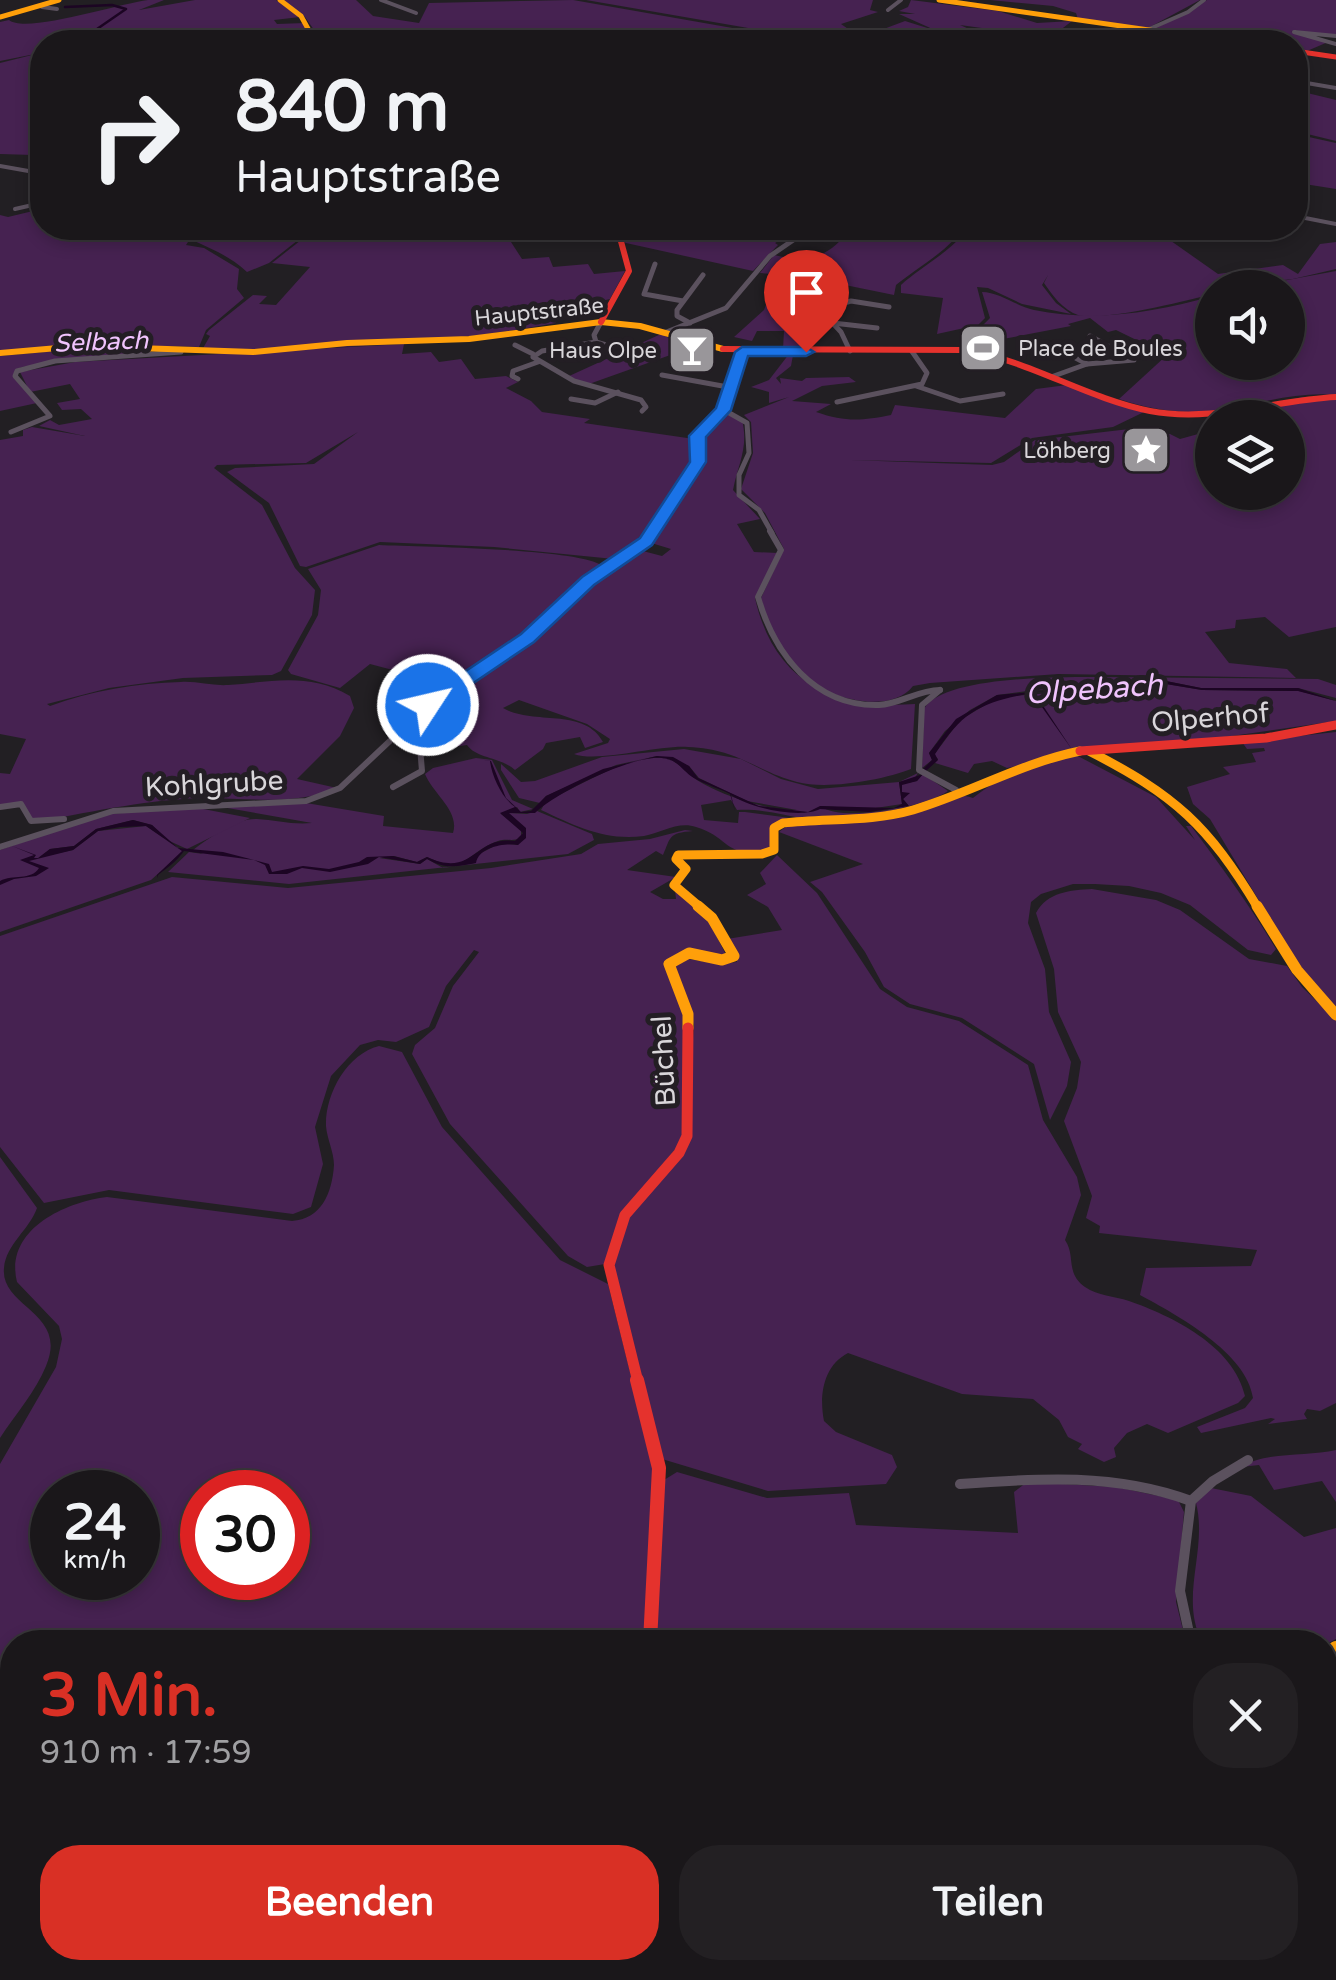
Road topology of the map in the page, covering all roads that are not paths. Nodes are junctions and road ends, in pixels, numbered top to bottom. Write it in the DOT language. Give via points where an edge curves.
graph roads {
  1 [pos="280,0"];
  2 [pos="381,0"];
  3 [pos="901,0"];
  4 [pos="939,0"];
  5 [pos="1204,0"];
  6 [pos="51,6"];
  7 [pos="888,10"];
  8 [pos="416,13"];
  9 [pos="0,17"];
  10 [pos="309,30"];
  11 [pos="1147,30"];
  12 [pos="1308,33"];
  13 [pos="1308,36"];
  14 [pos="1336,36"];
  15 [pos="1336,44"];
  16 [pos="1308,53"];
  17 [pos="1336,57"];
  18 [pos="1308,83"];
  19 [pos="1336,88"];
  20 [pos="0,166"];
  21 [pos="30,171"];
  22 [pos="30,206"];
  23 [pos="14,209"];
  24 [pos="1308,219"];
  25 [pos="1336,224"];
  26 [pos="620,240"];
  27 [pos="793,240"];
  28 [pos="656,264"];
  29 [pos="703,275"];
  30 [pos="684,301"];
  31 [pos="889,307"];
  32 [pos="601,322"];
  33 [pos="833,323"];
  34 [pos="690,324"];
  35 [pos="877,328"];
  36 [pos="664,333"];
  37 [pos="1090,336"];
  38 [pos="596,342"];
  39 [pos="516,345"];
  40 [pos="1053,346"];
  41 [pos="613,347"];
  42 [pos="911,350"];
  43 [pos="850,351"];
  44 [pos="181,352"];
  45 [pos="742,352"];
  46 [pos="0,353"];
  47 [pos="532,354"];
  48 [pos="538,362"];
  49 [pos="1087,364"];
  50 [pos="662,375"];
  51 [pos="1051,377"];
  52 [pos="518,379"];
  53 [pos="916,386"];
  54 [pos="728,387"];
  55 [pos="618,392"];
  56 [pos="1003,394"];
  57 [pos="1336,398"];
  58 [pos="571,399"];
  59 [pos="838,402"];
  60 [pos="724,410"];
  61 [pos="642,412"];
  62 [pos="11,432"];
  63 [pos="407,724"];
  64 [pos="1336,725"];
  65 [pos="1088,751"];
  66 [pos="393,787"];
  67 [pos="956,790"];
  68 [pos="0,807"];
  69 [pos="92,814"];
  70 [pos="0,847"];
  71 [pos="1336,1015"];
  72 [pos="1248,1460"];
  73 [pos="960,1484"];
  74 [pos="1191,1501"];
  75 [pos="651,1630"];
  76 [pos="1186,1630"];
  1 -- 10 [label="street"];
  2 -- 8 [label="street"];
  3 -- 7 [label="street"];
  4 -- 11 [label="street"];
  5 -- 11 [label="street"];
  6 -- 9 [label="street"];
  12 -- 14 [label="street"];
  13 -- 15 [label="street"];
  16 -- 17 [label="street"];
  18 -- 19 [label="street"];
  20 -- 21 [label="street"];
  22 -- 23 [label="street"];
  24 -- 25 [label="street"];
  26 -- 32 [label="street" via="629,271"];
  27 -- 34 [label="street" via="770,256 726,308"];
  28 -- 30 [label="street" via="644,294"];
  29 -- 30 [label="street"];
  30 -- 34 [label="street" via="676,316"];
  31 -- 33 [label="street" via="839,302 825,310"];
  32 -- 36 [label="street, Hauptstraße"];
  32 -- 38 [label="street"];
  32 -- 44 [label="street, Hauptstraße" via="458,340"];
  33 -- 35 [label="street"];
  33 -- 43 [label="street"];
  34 -- 36 [label="street"];
  36 -- 45 [label="street, Hauptstraße"];
  37 -- 49 [label="street" via="1134,360"];
  38 -- 41 [label="street"];
  38 -- 47 [label="street"];
  39 -- 47 [label="street"];
  40 -- 49 [label="street"];
  42 -- 43 [label="street, Hauptstraße"];
  42 -- 51 [label="street, Hauptstraße" via="981,352"];
  42 -- 53 [label="street" via="927,373"];
  43 -- 45 [label="street, Hauptstraße"];
  44 -- 46 [label="street" via="72,346"];
  44 -- 62 [label="street" via="16,371 50,416"];
  45 -- 54 [label="street"];
  47 -- 48 [label="street"];
  48 -- 52 [label="street" via="513,371"];
  48 -- 55 [label="street" via="574,381"];
  49 -- 51 [label="street"];
  50 -- 54 [label="street"];
  51 -- 57 [label="street, Hauptstraße" via="1150,411 1183,415"];
  53 -- 56 [label="street" via="960,401"];
  53 -- 59 [label="street"];
  54 -- 60 [label="street"];
  55 -- 58 [label="street" via="594,403"];
  55 -- 61 [label="street" via="641,400"];
  60 -- 63 [label="street, Kohlgrube" via="698,436 698,462 646,542"];
  60 -- 67 [label="street" via="747,422 749,453 739,495 759,510 780,550 758,598 786,662 813,684 866,705 940,690 922,706 923,772"];
  63 -- 66 [label="street" via="420,747 422,771"];
  63 -- 69 [label="street, Kohlgrube" via="340,788 317,798"];
  64 -- 65 [label="street, Olperhof"];
  65 -- 67 [label="street, Olperhof" via="1036,759"];
  65 -- 71 [label="street" via="1156,786 1197,820 1299,976"];
  67 -- 75 [label="street, Büchel" via="886,816 783,823 774,828 774,850 758,858 696,852 676,859 686,869 674,885 712,918 734,956 689,953 669,964 688,1014 687,1136 625,1216 609,1265 659,1468"];
  68 -- 69 [label="street" via="21,804 31,821 41,823"];
  69 -- 70 [label="street, Kohlgrube"];
  72 -- 74 [label="street"];
  73 -- 74 [label="street" via="1092,1480"];
  74 -- 76 [label="street" via="1181,1599"];
}
